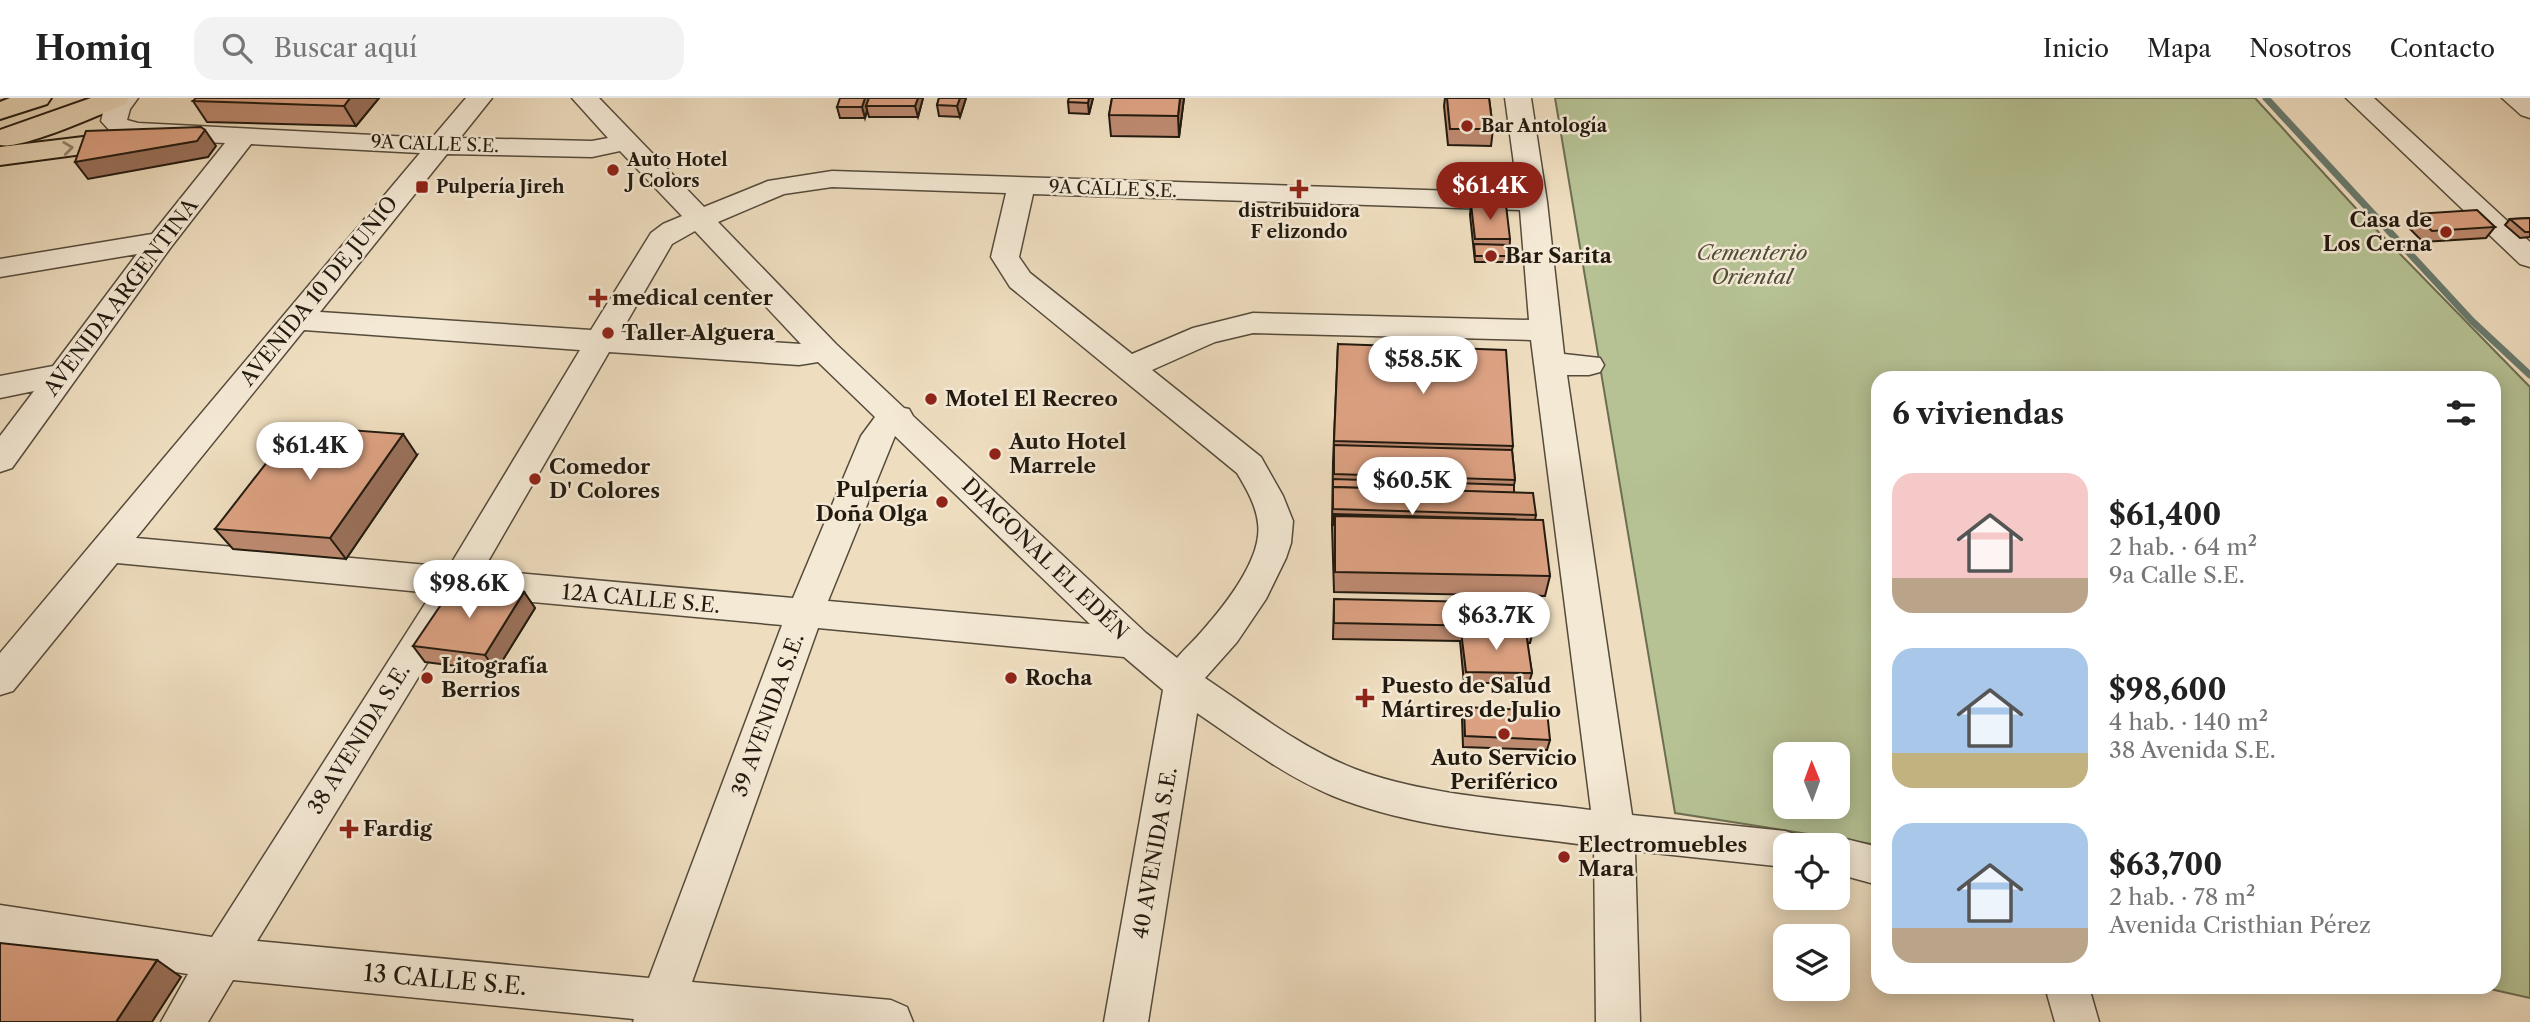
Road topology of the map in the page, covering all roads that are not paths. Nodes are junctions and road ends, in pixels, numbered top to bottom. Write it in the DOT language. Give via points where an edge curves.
graph roads {
  1 [pos="37,98"];
  2 [pos="116,98"];
  3 [pos="125,98"];
  4 [pos="479,98"];
  5 [pos="585,98"];
  6 [pos="1518,98"];
  7 [pos="2359,98"];
  8 [pos="2515,98"];
  9 [pos="2530,110"];
  10 [pos="0,111"];
  11 [pos="185,132"];
  12 [pos="245,135"];
  13 [pos="0,139"];
  14 [pos="624,142"];
  15 [pos="442,146"];
  16 [pos="0,156"];
  17 [pos="1021,186"];
  18 [pos="1533,202"];
  19 [pos="699,219"];
  20 [pos="161,241"];
  21 [pos="2530,258"];
  22 [pos="0,268"];
  23 [pos="296,320"];
  24 [pos="1545,330"];
  25 [pos="598,342"];
  26 [pos="825,351"];
  27 [pos="1550,364"];
  28 [pos="1589,365"];
  29 [pos="1128,369"];
  30 [pos="61,375"];
  31 [pos="0,387"];
  32 [pos="898,418"];
  33 [pos="0,460"];
  34 [pos="107,549"];
  35 [pos="457,583"];
  36 [pos="805,613"];
  37 [pos="1133,643"];
  38 [pos="0,680"];
  39 [pos="1183,684"];
  40 [pos="1614,831"];
  41 [pos="1773,848"];
  42 [pos="1850,859"];
  43 [pos="1871,864"];
  44 [pos="0,925"];
  45 [pos="224,959"];
  46 [pos="2069,994"];
  47 [pos="659,1011"];
  48 [pos="183,1022"];
  49 [pos="891,1022"];
  50 [pos="1126,1022"];
  51 [pos="1618,1022"];
  52 [pos="2077,1022"];
  1 -- 10 [label="main road"];
  2 -- 13 [label="main road"];
  3 -- 11 [label="street, 9A CALLE S.E." via="114,117 120,127"];
  4 -- 15 [label="street, AVENIDA 10 DE JUNIO"];
  5 -- 14 [label="street, DIAGONAL EL EDÉN"];
  6 -- 18 [label="street"];
  7 -- 21 [label="street"];
  8 -- 9 [label="street"];
  11 -- 12 [label="street, 9A CALLE S.E."];
  16 -- 11 [label="main road, one-way"];
  12 -- 15 [label="street, 9A CALLE S.E."];
  12 -- 20 [label="street, AVENIDA ARGENTINA"];
  14 -- 15 [label="street, 9A CALLE S.E." via="592,149"];
  14 -- 19 [label="street, DIAGONAL EL EDÉN"];
  15 -- 23 [label="street, AVENIDA 10 DE JUNIO"];
  17 -- 18 [label="street, 9A CALLE S.E."];
  17 -- 19 [label="street, 9A CALLE S.E." via="832,179 778,187"];
  17 -- 29 [label="street" via="1005,257 1020,280"];
  18 -- 24 [label="street"];
  19 -- 25 [label="street, 38 AVENIDA S.E." via="661,239"];
  19 -- 26 [label="street, DIAGONAL EL EDÉN"];
  20 -- 22 [label="street"];
  20 -- 30 [label="street, AVENIDA ARGENTINA"];
  23 -- 25 [label="street"];
  23 -- 34 [label="street, AVENIDA 10 DE JUNIO"];
  24 -- 27 [label="street"];
  24 -- 29 [label="street" via="1253,323 1194,337"];
  25 -- 26 [label="street" via="799,355"];
  25 -- 35 [label="street, 38 AVENIDA S.E."];
  26 -- 32 [label="street, DIAGONAL EL EDÉN"];
  27 -- 28 [label="street"];
  27 -- 40 [label="street"];
  29 -- 39 [label="street" via="1249,465 1266,492 1277,528 1266,565 1215,643 1193,662"];
  30 -- 31 [label="street"];
  30 -- 33 [label="street, AVENIDA ARGENTINA"];
  32 -- 36 [label="street, 39 AVENIDA S.E." via="877,436"];
  32 -- 37 [label="street, DIAGONAL EL EDÉN"];
  34 -- 35 [label="street, 12A CALLE S.E."];
  34 -- 38 [label="street, AVENIDA 10 DE JUNIO"];
  35 -- 36 [label="street, 12A CALLE S.E."];
  35 -- 45 [label="street, 38 AVENIDA S.E."];
  36 -- 37 [label="street, 12A CALLE S.E."];
  36 -- 47 [label="street, 39 AVENIDA S.E."];
  37 -- 39 [label="street, DIAGONAL EL EDÉN"];
  39 -- 40 [label="street, DIAGONAL EL EDÉN" via="1283,750 1345,783 1416,804"];
  39 -- 50 [label="street, 40 AVENIDA S.E."];
  40 -- 41 [label="street, DIAGONAL EL EDÉN"];
  40 -- 51 [label="street"];
  42 -- 43 [label="street"];
  44 -- 45 [label="street, 13 CALLE S.E."];
  45 -- 47 [label="street, 13 CALLE S.E."];
  45 -- 48 [label="street, 38 AVENIDA S.E."];
  46 -- 52 [label="street"];
  47 -- 49 [label="street, 13 CALLE S.E."];
}
